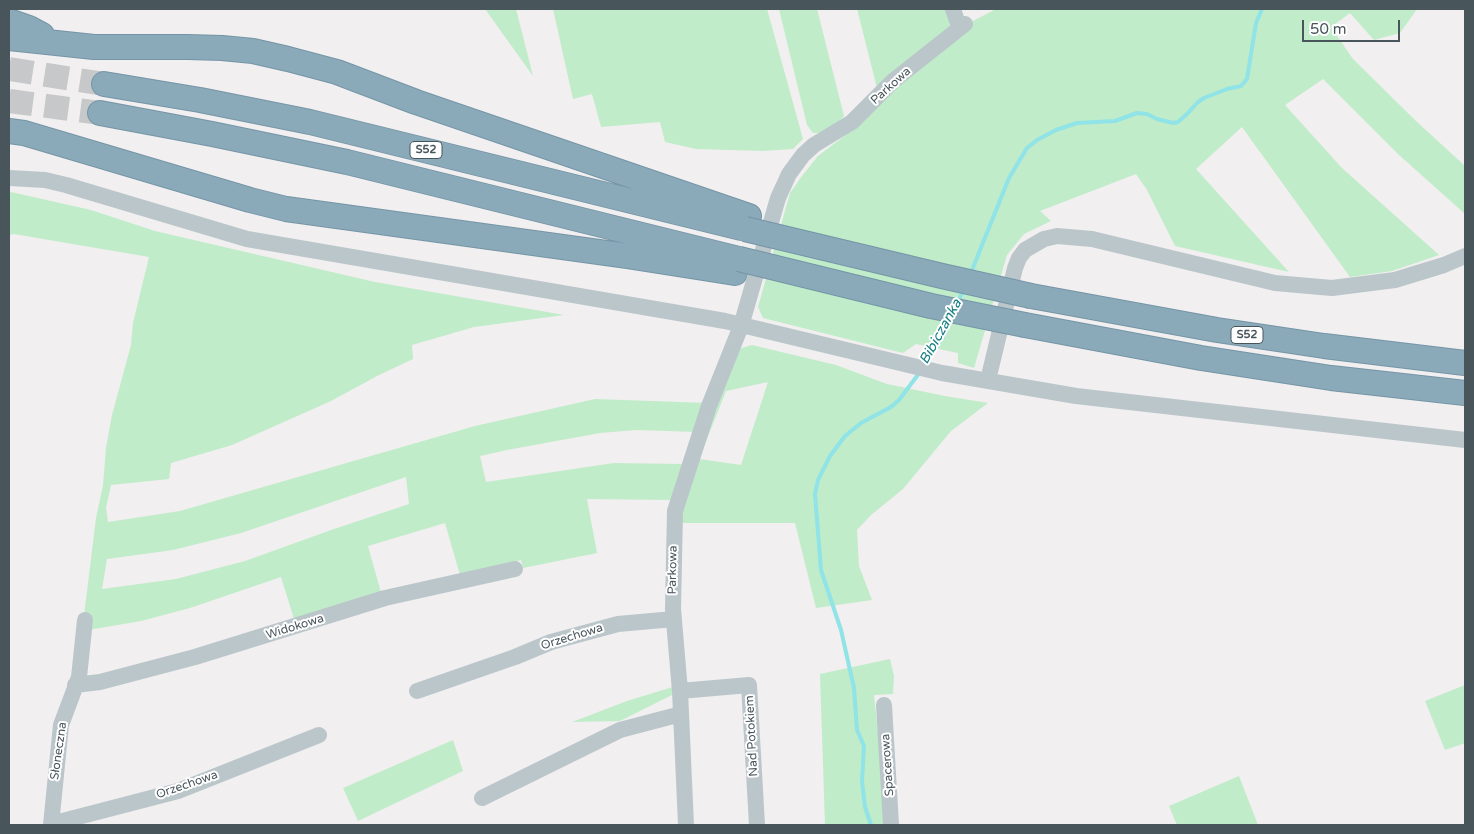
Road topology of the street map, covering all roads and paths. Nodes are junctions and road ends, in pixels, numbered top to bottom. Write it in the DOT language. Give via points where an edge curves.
graph roads {
  1 [pos="953,9"];
  2 [pos="9,20"];
  3 [pos="9,38"];
  4 [pos="54,42"];
  5 [pos="104,84"];
  6 [pos="100,114"];
  7 [pos="9,131"];
  8 [pos="9,140"];
  9 [pos="47,140"];
  10 [pos="9,178"];
  11 [pos="747,222"];
  12 [pos="1465,256"];
  13 [pos="737,266"];
  14 [pos="741,326"];
  15 [pos="1465,363"];
  16 [pos="988,380"];
  17 [pos="1465,393"];
  18 [pos="1465,440"];
  19 [pos="514,569"];
  20 [pos="674,619"];
  21 [pos="85,620"];
  22 [pos="75,685"];
  23 [pos="417,691"];
  24 [pos="680,691"];
  25 [pos="884,705"];
  26 [pos="681,714"];
  27 [pos="319,735"];
  28 [pos="482,798"];
  29 [pos="51,824"];
  30 [pos="686,825"];
  31 [pos="757,825"];
  32 [pos="891,825"];
  1 -- 14 [label="street, Parkowa" via="962,25 893,81 852,122 814,145 796,164 778,198"];
  2 -- 4 [label="highway"];
  3 -- 4 [label="highway"];
  4 -- 11 [label="highway" via="94,47 222,48 288,59 337,72"];
  5 -- 11 [label="highway, S52" via="310,122"];
  6 -- 13 [label="highway, S52" via="347,162"];
  7 -- 9 [label="highway"];
  8 -- 9 [label="highway"];
  9 -- 13 [label="highway" via="286,209 628,256"];
  10 -- 14 [label="street" via="66,185 247,239"];
  11 -- 15 [label="highway, S52, bridge" via="831,250 1031,296 1217,330"];
  12 -- 16 [label="street" via="1395,280 1332,288 1266,281 1092,239 1057,236 1044,239 1025,250 1015,268"];
  13 -- 17 [label="highway, bridge" via="819,279 931,306 1201,358 1331,378"];
  14 -- 16 [label="street" via="903,365"];
  14 -- 20 [label="street, Parkowa" via="709,406 675,511"];
  16 -- 18 [label="street" via="1076,396"];
  19 -- 22 [label="street, Widokowa" via="385,598 195,657 100,682"];
  20 -- 23 [label="street, Orzechowa" via="618,624 551,642"];
  20 -- 24 [label="street, Parkowa"];
  21 -- 22 [label="street, Słoneczna" via="79,677"];
  22 -- 29 [label="street, Słoneczna" via="60,725"];
  24 -- 26 [label="street, Parkowa"];
  24 -- 31 [label="street, Nad Potokiem" via="749,685"];
  25 -- 32 [label="street, Spacerowa"];
  26 -- 28 [label="street" via="620,730"];
  26 -- 30 [label="street, Parkowa"];
  27 -- 29 [label="street, Orzechowa" via="178,791"];
}
